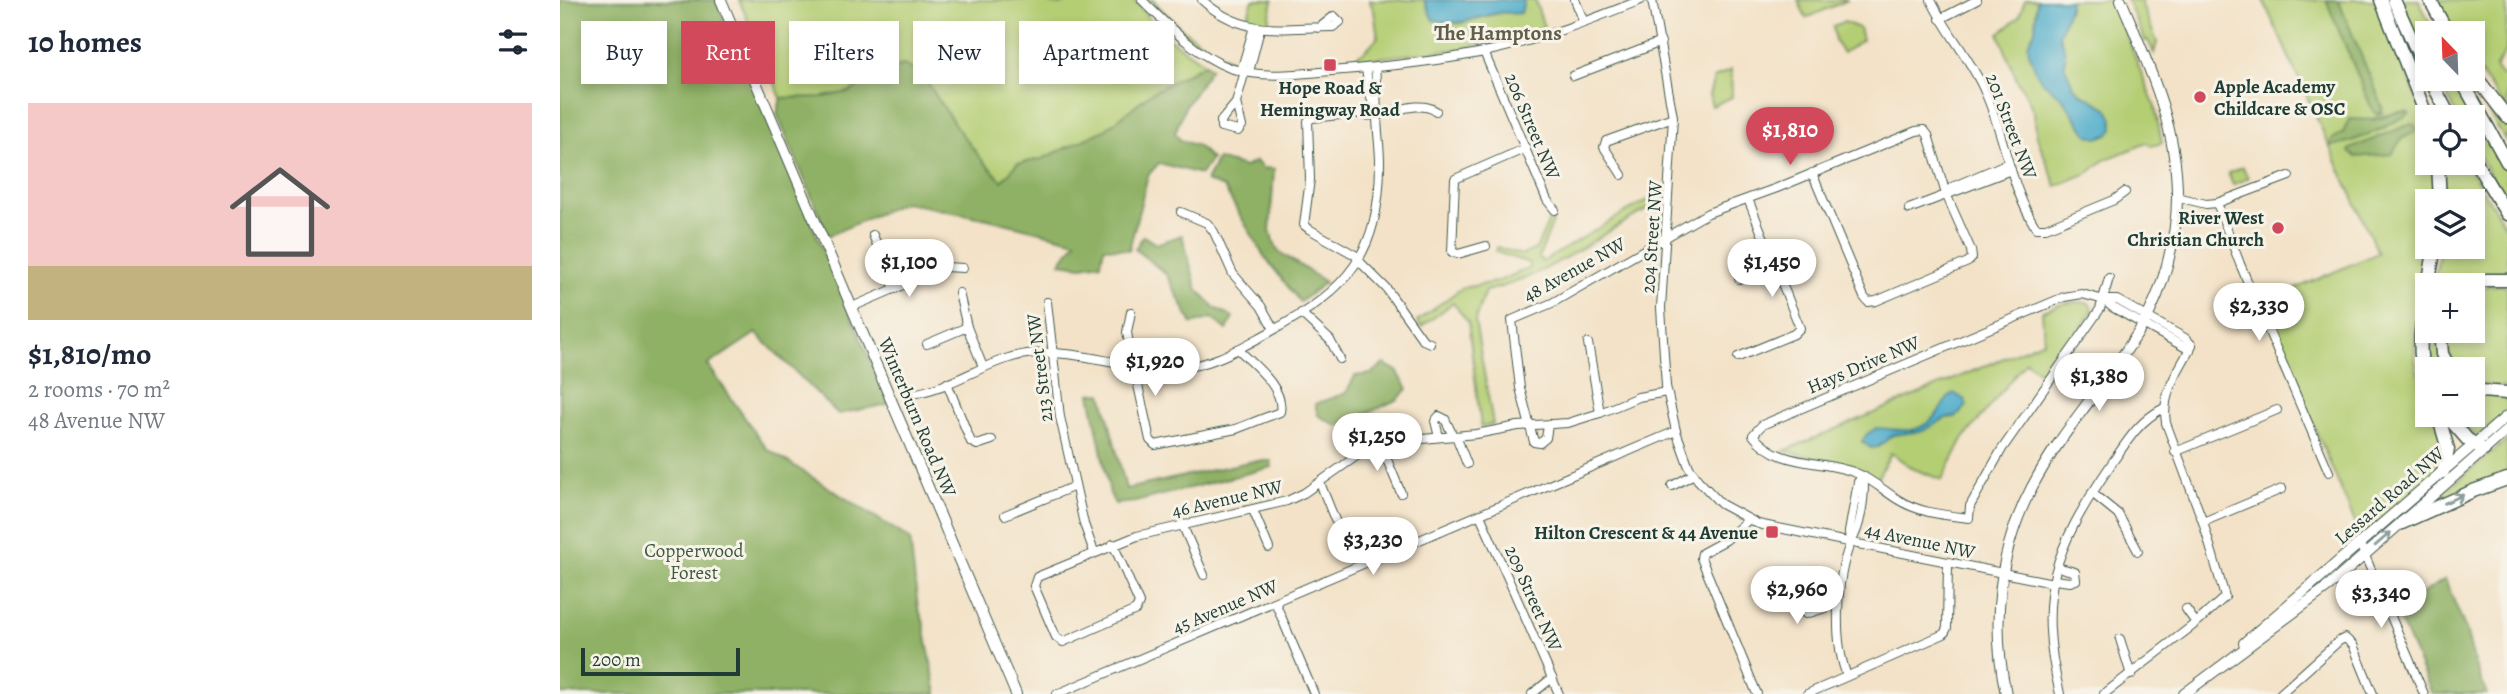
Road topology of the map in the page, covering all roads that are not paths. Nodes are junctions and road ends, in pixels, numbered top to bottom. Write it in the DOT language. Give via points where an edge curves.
graph roads {
  1 [pos="721,0"];
  2 [pos="1142,0"];
  3 [pos="1202,0"];
  4 [pos="1575,0"];
  5 [pos="1641,0"];
  6 [pos="1652,0"];
  7 [pos="1931,0"];
  8 [pos="1977,0"];
  9 [pos="2121,0"];
  10 [pos="2381,0"];
  11 [pos="2394,0"];
  12 [pos="2424,0"];
  13 [pos="2430,0"];
  14 [pos="1940,19"];
  15 [pos="2434,21"];
  16 [pos="2441,21"];
  17 [pos="1584,22"];
  18 [pos="1257,28"];
  19 [pos="1319,28"];
  20 [pos="1661,42"];
  21 [pos="2415,46"];
  22 [pos="1484,52"];
  23 [pos="1371,68"];
  24 [pos="1245,71"];
  25 [pos="1573,76"];
  26 [pos="2485,89"];
  27 [pos="2469,91"];
  28 [pos="1236,103"];
  29 [pos="2422,105"];
  30 [pos="1436,111"];
  31 [pos="1377,114"];
  32 [pos="1673,117"];
  33 [pos="2507,117"];
  34 [pos="1526,148"];
  35 [pos="2506,160"];
  36 [pos="2009,167"];
  37 [pos="1812,173"];
  38 [pos="1622,174"];
  39 [pos="2483,175"];
  40 [pos="2288,176"];
  41 [pos="2125,192"];
  42 [pos="1946,194"];
  43 [pos="2177,197"];
  44 [pos="1748,199"];
  45 [pos="2217,203"];
  46 [pos="1909,209"];
  47 [pos="1555,210"];
  48 [pos="1181,212"];
  49 [pos="2507,214"];
  50 [pos="873,236"];
  51 [pos="1666,237"];
  52 [pos="1486,246"];
  53 [pos="1359,261"];
  54 [pos="1774,265"];
  55 [pos="963,268"];
  56 [pos="2109,278"];
  57 [pos="1739,279"];
  58 [pos="2485,280"];
  59 [pos="2507,280"];
  60 [pos="895,289"];
  61 [pos="959,293"];
  62 [pos="2104,300"];
  63 [pos="1047,302"];
  64 [pos="852,307"];
  65 [pos="1131,312"];
  66 [pos="1301,313"];
  67 [pos="2145,320"];
  68 [pos="967,327"];
  69 [pos="1275,329"];
  70 [pos="1588,343"];
  71 [pos="927,344"];
  72 [pos="1430,344"];
  73 [pos="1238,349"];
  74 [pos="1053,353"];
  75 [pos="1738,357"];
  76 [pos="1340,359"];
  77 [pos="1133,364"];
  78 [pos="983,367"];
  79 [pos="947,383"];
  80 [pos="2485,391"];
  81 [pos="1667,392"];
  82 [pos="2507,393"];
  83 [pos="910,394"];
  84 [pos="2164,408"];
  85 [pos="2277,410"];
  86 [pos="1600,413"];
  87 [pos="2507,416"];
  88 [pos="1548,425"];
  89 [pos="1530,426"];
  90 [pos="2442,427"];
  91 [pos="2458,427"];
  92 [pos="2507,430"];
  93 [pos="1675,431"];
  94 [pos="1454,436"];
  95 [pos="1439,437"];
  96 [pos="992,440"];
  97 [pos="1380,443"];
  98 [pos="2479,448"];
  99 [pos="2175,452"];
  100 [pos="1467,464"];
  101 [pos="2329,471"];
  102 [pos="2443,472"];
  103 [pos="1694,474"];
  104 [pos="1864,476"];
  105 [pos="2507,479"];
  106 [pos="1320,483"];
  107 [pos="1075,486"];
  108 [pos="1672,486"];
  109 [pos="2282,489"];
  110 [pos="1401,492"];
  111 [pos="2092,493"];
  112 [pos="1253,510"];
  113 [pos="1005,515"];
  114 [pos="1480,515"];
  115 [pos="1335,520"];
  116 [pos="1748,520"];
  117 [pos="2203,522"];
  118 [pos="2402,523"];
  119 [pos="1182,524"];
  120 [pos="1780,529"];
  121 [pos="1850,542"];
  122 [pos="1113,544"];
  123 [pos="2360,544"];
  124 [pos="1269,548"];
  125 [pos="2138,551"];
  126 [pos="1094,552"];
  127 [pos="2365,555"];
  128 [pos="1948,562"];
  129 [pos="2057,567"];
  130 [pos="2003,572"];
  131 [pos="1204,575"];
  132 [pos="1789,582"];
  133 [pos="2053,582"];
  134 [pos="1275,602"];
  135 [pos="1838,604"];
  136 [pos="2186,610"];
  137 [pos="2196,623"];
  138 [pos="2120,639"];
  139 [pos="2232,656"];
  140 [pos="2131,675"];
  141 [pos="1847,676"];
  142 [pos="1552,678"];
  143 [pos="1016,694"];
  144 [pos="1057,694"];
  145 [pos="1314,694"];
  146 [pos="1532,694"];
  147 [pos="1559,694"];
  148 [pos="1756,694"];
  149 [pos="1807,694"];
  150 [pos="2006,694"];
  151 [pos="2060,694"];
  152 [pos="2104,694"];
  153 [pos="2184,694"];
  154 [pos="2280,694"];
  155 [pos="2374,694"];
  156 [pos="2424,694"];
  1 -- 64 [label="main road, Winterburn Road NW"];
  2 -- 24 [label="street" via="1172,30 1210,57"];
  3 -- 18 [label="street" via="1227,18"];
  4 -- 17 [label="street"];
  5 -- 17 [label="street"];
  6 -- 20 [label="street, 204 Street NW"];
  7 -- 14 [label="street, 201 Street NW"];
  8 -- 14 [label="street"];
  9 -- 43 [label="main road" via="2166,113 2175,153"];
  10 -- 29 [label="highway"];
  11 -- 21 [label="highway"];
  12 -- 15 [label="highway"];
  13 -- 16 [label="highway"];
  14 -- 36 [label="street, 201 Street NW" via="1980,81"];
  17 -- 22 [label="street"];
  18 -- 19 [label="street"];
  18 -- 24 [label="street"];
  20 -- 25 [label="street"];
  20 -- 32 [label="street, 204 Street NW"];
  22 -- 23 [label="street"];
  22 -- 34 [label="street, 206 Street NW"];
  23 -- 24 [label="street" via="1291,74"];
  23 -- 31 [label="street" via="1369,93"];
  24 -- 28 [label="street"];
  26 -- 33 [label="highway"];
  27 -- 35 [label="highway"];
  30 -- 31 [label="street" via="1413,107"];
  31 -- 53 [label="street" via="1378,201"];
  31 -- 53 [label="street" via="1308,121 1310,179 1304,225"];
  32 -- 38 [label="street" via="1606,141 1604,147"];
  32 -- 51 [label="street, 204 Street NW"];
  34 -- 47 [label="street, 206 Street NW"];
  34 -- 52 [label="street" via="1455,179 1452,252"];
  36 -- 41 [label="street, 201 Street NW" via="2038,230"];
  36 -- 42 [label="street" via="1952,187"];
  37 -- 42 [label="street, 48 Avenue NW" via="1924,130"];
  37 -- 42 [label="street" via="1868,302 1972,258"];
  37 -- 44 [label="street, 48 Avenue NW"];
  39 -- 49 [label="highway"];
  40 -- 45 [label="street"];
  42 -- 46 [label="street"];
  43 -- 45 [label="street"];
  43 -- 67 [label="main road" via="2165,269"];
  44 -- 51 [label="street, 48 Avenue NW" via="1708,213"];
  44 -- 54 [label="street"];
  45 -- 101 [label="street"];
  48 -- 69 [label="street" via="1207,223 1233,274"];
  50 -- 60 [label="street"];
  51 -- 81 [label="street, 204 Street NW" via="1661,308"];
  51 -- 89 [label="street, 48 Avenue NW" via="1552,303 1512,320"];
  53 -- 66 [label="street"];
  53 -- 72 [label="street"];
  54 -- 57 [label="street"];
  54 -- 75 [label="street" via="1799,320 1799,331"];
  55 -- 60 [label="street" via="945,267"];
  56 -- 62 [label="street"];
  58 -- 59 [label="highway"];
  60 -- 64 [label="street"];
  61 -- 68 [label="street"];
  62 -- 67 [label="street, Hays Drive NW" via="2117,300"];
  62 -- 104 [label="street" via="2002,449 1970,506 1969,518 1909,505"];
  62 -- 104 [label="street, Hays Drive NW" via="2082,295 2058,299 1762,425 1753,435 1780,456"];
  63 -- 74 [label="street, 213 Street NW"];
  64 -- 143 [label="main road, Winterburn Road NW"];
  65 -- 77 [label="street" via="1127,332"];
  66 -- 69 [label="street"];
  66 -- 76 [label="street" via="1330,340"];
  67 -- 84 [label="street, Hays Drive NW" via="2183,336 2191,347 2173,376"];
  67 -- 130 [label="main road" via="2032,488"];
  68 -- 71 [label="street"];
  68 -- 78 [label="street"];
  69 -- 73 [label="street"];
  70 -- 86 [label="street"];
  73 -- 77 [label="street" via="1186,367"];
  73 -- 77 [label="street" via="1268,380 1280,412 1237,429 1152,444"];
  74 -- 77 [label="street"];
  74 -- 78 [label="street" via="1016,356"];
  74 -- 107 [label="street, 213 Street NW"];
  78 -- 79 [label="street"];
  79 -- 83 [label="street"];
  79 -- 96 [label="street" via="971,442 977,445"];
  80 -- 82 [label="highway"];
  81 -- 86 [label="street, 46 Avenue NW" via="1638,397"];
  81 -- 93 [label="street, 204 Street NW"];
  84 -- 99 [label="street"];
  84 -- 111 [label="street" via="2135,430"];
  85 -- 99 [label="street"];
  86 -- 88 [label="street, 46 Avenue NW"];
  87 -- 98 [label="main road, Lessard Road NW"];
  88 -- 89 [label="street, 46 Avenue NW"];
  88 -- 89 [label="street" via="1546,438 1536,443"];
  89 -- 94 [label="street, 46 Avenue NW"];
  90 -- 102 [label="highway" via="2448,449"];
  91 -- 98 [label="highway"];
  92 -- 98 [label="main road, Lessard Road NW"];
  93 -- 103 [label="street, 204 Street NW"];
  93 -- 114 [label="street, 45 Avenue NW"];
  94 -- 95 [label="street, 46 Avenue NW"];
  94 -- 95 [label="street" via="1439,416 1435,421"];
  94 -- 100 [label="street"];
  95 -- 97 [label="street, 46 Avenue NW"];
  97 -- 106 [label="street, 46 Avenue NW"];
  97 -- 110 [label="street"];
  98 -- 102 [label="main road, Lessard Road NW"];
  98 -- 118 [label="main road, Lessard Road NW"];
  99 -- 117 [label="street"];
  102 -- 123 [label="main road, Lessard Road NW"];
  103 -- 108 [label="street"];
  103 -- 116 [label="street, 204 Street NW" via="1721,504"];
  104 -- 121 [label="street" via="1858,482"];
  118 -- 105 [label="highway, one-way"];
  106 -- 112 [label="street, 46 Avenue NW" via="1287,501"];
  106 -- 115 [label="street"];
  107 -- 113 [label="street"];
  107 -- 126 [label="street, 213 Street NW"];
  109 -- 117 [label="street"];
  111 -- 125 [label="street" via="2118,514"];
  111 -- 129 [label="street" via="2070,530"];
  112 -- 119 [label="street, 46 Avenue NW"];
  112 -- 124 [label="street"];
  114 -- 134 [label="street, 45 Avenue NW"];
  114 -- 142 [label="street, 209 Street NW"];
  116 -- 120 [label="street, 204 Street NW"];
  116 -- 148 [label="street" via="1701,558"];
  117 -- 137 [label="street" via="2225,597"];
  127 -- 118 [label="main road, Lessard Road NW, one-way"];
  119 -- 122 [label="street, 46 Avenue NW"];
  119 -- 131 [label="street"];
  120 -- 121 [label="street, 44 Avenue NW"];
  121 -- 128 [label="street, 44 Avenue NW"];
  121 -- 135 [label="street"];
  122 -- 126 [label="street, 46 Avenue NW"];
  122 -- 126 [label="street, 46 Avenue NW" via="1138,607 1063,642 1056,638 1034,581"];
  123 -- 127 [label="street"];
  123 -- 139 [label="main road, Lessard Road NW"];
  127 -- 139 [label="main road, Lessard Road NW"];
  127 -- 156 [label="street"];
  128 -- 130 [label="street, 44 Avenue NW"];
  128 -- 141 [label="street" via="1944,634"];
  129 -- 133 [label="street"];
  129 -- 133 [label="street" via="2074,572 2076,580"];
  130 -- 133 [label="street, 44 Avenue NW"];
  130 -- 150 [label="main road" via="1998,644"];
  132 -- 135 [label="street" via="1806,614"];
  133 -- 151 [label="street" via="2049,637"];
  134 -- 144 [label="street, 45 Avenue NW"];
  134 -- 145 [label="street"];
  135 -- 141 [label="street" via="1840,656"];
  136 -- 137 [label="street"];
  137 -- 140 [label="street"];
  138 -- 140 [label="street"];
  139 -- 153 [label="main road, Lessard Road NW"];
  140 -- 152 [label="street"];
  141 -- 149 [label="street"];
  142 -- 146 [label="street"];
  142 -- 147 [label="street, 209 Street NW"];
  154 -- 155 [label="street" via="2346,638"];
}
